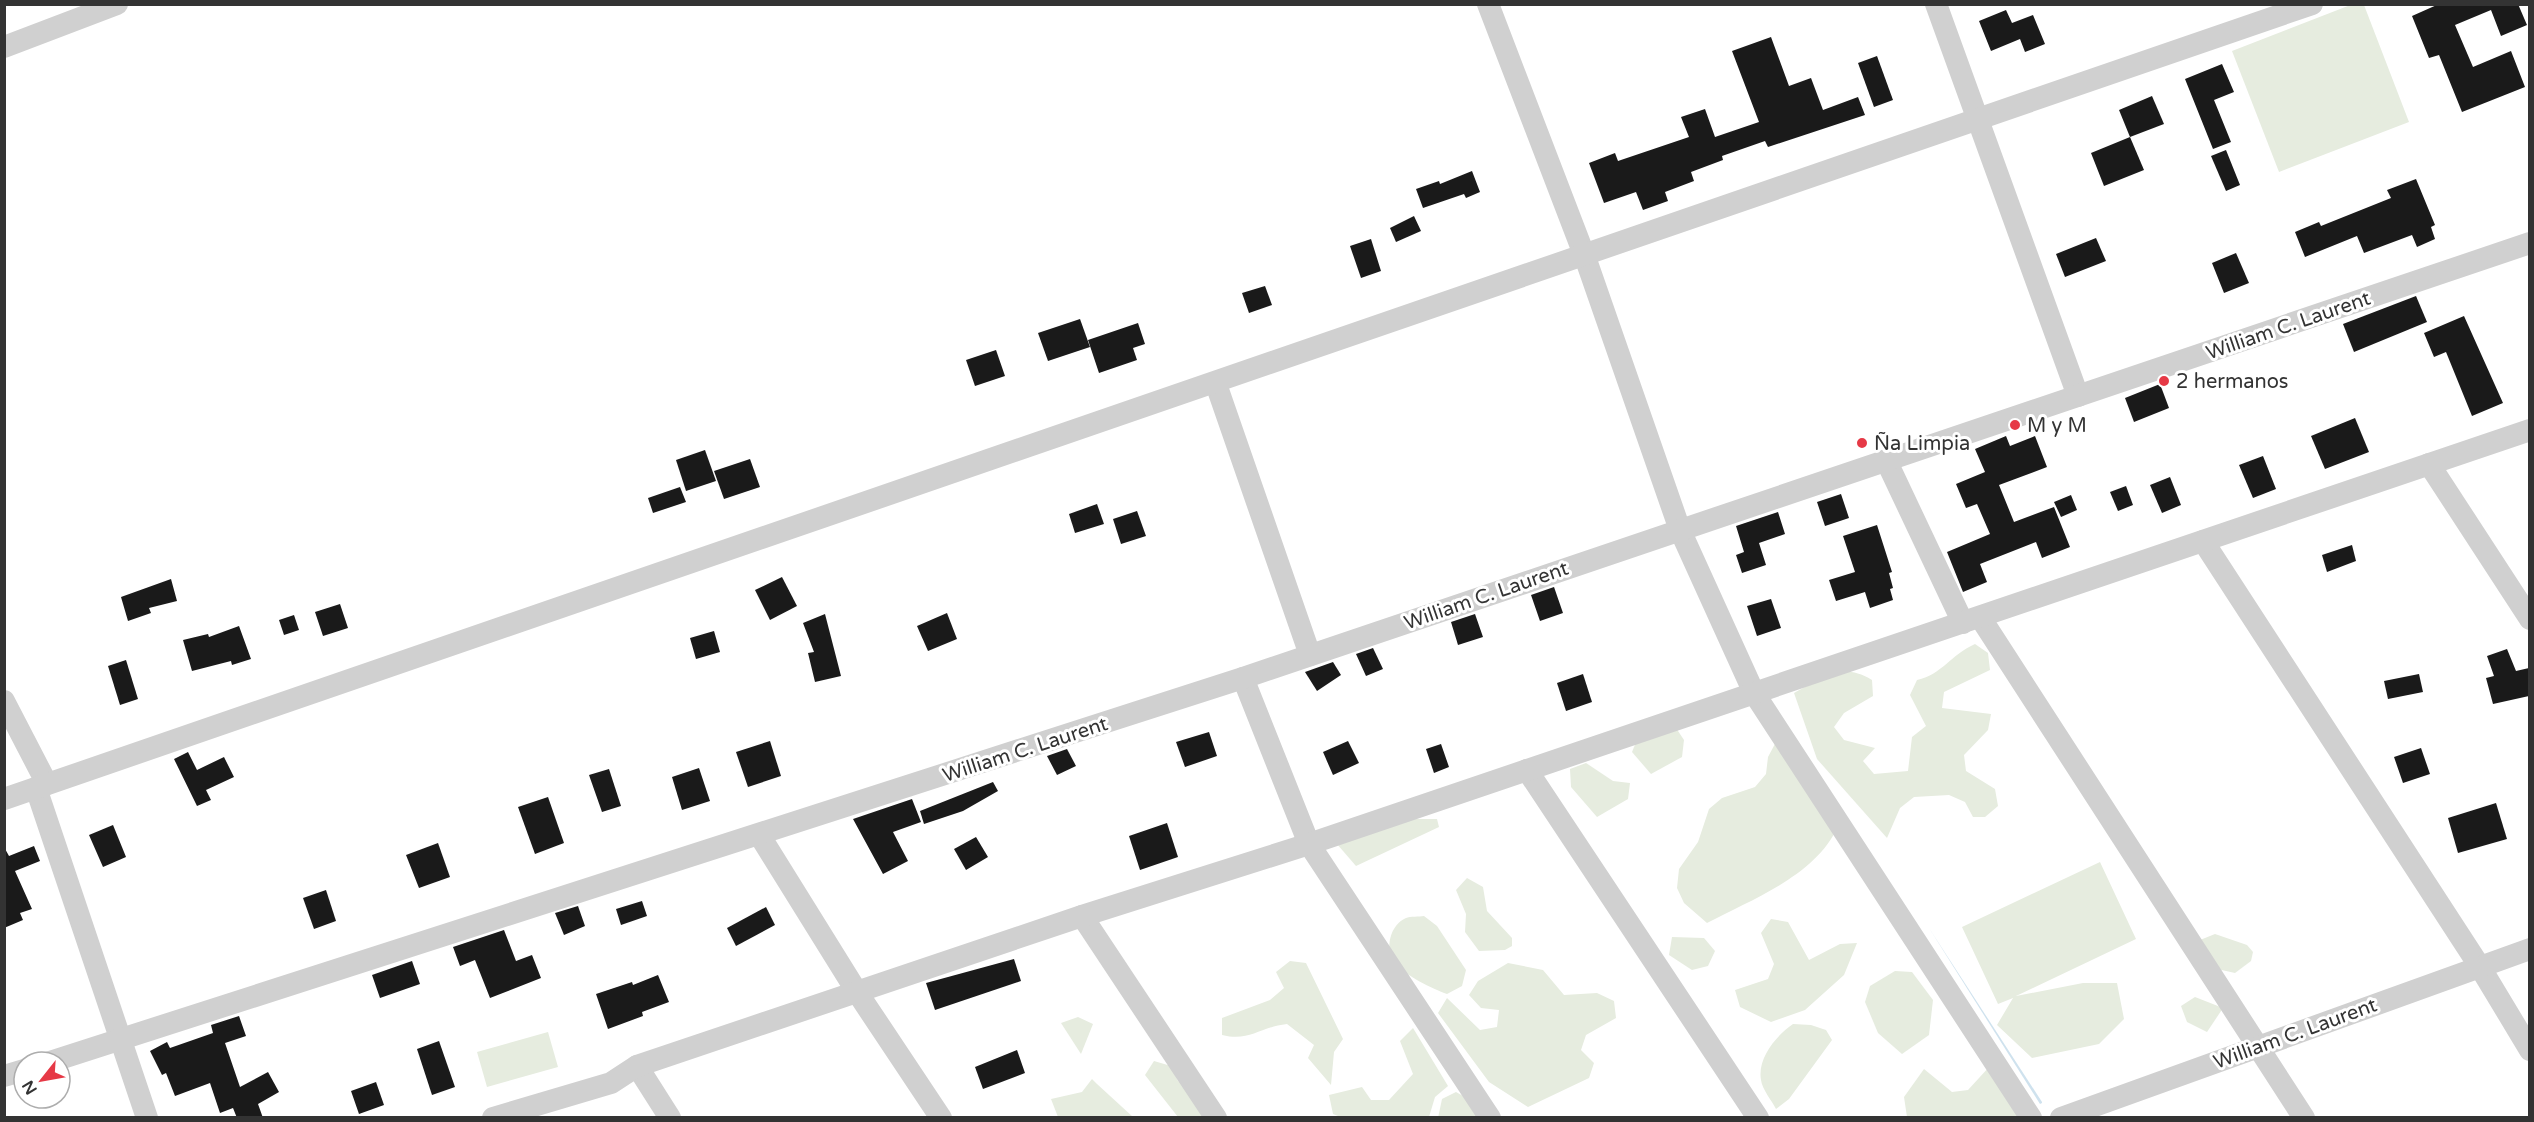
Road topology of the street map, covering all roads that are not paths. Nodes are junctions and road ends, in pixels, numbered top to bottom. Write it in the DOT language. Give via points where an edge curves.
graph roads {
  1 [pos="117,4"];
  2 [pos="1488,4"];
  3 [pos="1936,4"];
  4 [pos="2312,4"];
  5 [pos="4,46"];
  6 [pos="1978,121"];
  7 [pos="2529,243"];
  8 [pos="1585,257"];
  9 [pos="1216,384"];
  10 [pos="2078,396"];
  11 [pos="2529,430"];
  12 [pos="1886,460"];
  13 [pos="2429,464"];
  14 [pos="1680,530"];
  15 [pos="2203,541"];
  16 [pos="2529,619"];
  17 [pos="1971,620"];
  18 [pos="1310,655"];
  19 [pos="1244,678"];
  20 [pos="1754,693"];
  21 [pos="4,701"];
  22 [pos="1527,770"];
  23 [pos="41,786"];
  24 [pos="4,799"];
  25 [pos="760,836"];
  26 [pos="1309,844"];
  27 [pos="1082,916"];
  28 [pos="2529,950"];
  29 [pos="2480,967"];
  30 [pos="857,992"];
  31 [pos="120,1040"];
  32 [pos="2257,1047"];
  33 [pos="2529,1050"];
  34 [pos="72,1055"];
  35 [pos="637,1066"];
  36 [pos="147,1118"];
  37 [pos="494,1118"];
  38 [pos="670,1118"];
  39 [pos="941,1118"];
  40 [pos="1216,1118"];
  41 [pos="1490,1118"];
  42 [pos="1758,1118"];
  43 [pos="2031,1118"];
  44 [pos="2061,1118"];
  45 [pos="2304,1118"];
  1 -- 5 [label="street"];
  2 -- 8 [label="street"];
  3 -- 6 [label="street"];
  4 -- 6 [label="street"];
  6 -- 8 [label="street"];
  6 -- 10 [label="street"];
  7 -- 10 [label="street, William C. Laurent"];
  8 -- 9 [label="street"];
  8 -- 14 [label="street"];
  9 -- 18 [label="street"];
  9 -- 23 [label="street"];
  10 -- 12 [label="street, William C. Laurent"];
  11 -- 13 [label="street"];
  12 -- 14 [label="street, William C. Laurent"];
  12 -- 17 [label="street"];
  13 -- 15 [label="street"];
  13 -- 16 [label="street"];
  14 -- 18 [label="street, William C. Laurent"];
  14 -- 20 [label="street"];
  15 -- 17 [label="street"];
  15 -- 29 [label="street"];
  17 -- 20 [label="street"];
  17 -- 32 [label="street"];
  18 -- 19 [label="street, William C. Laurent"];
  19 -- 25 [label="street, William C. Laurent"];
  19 -- 26 [label="street"];
  20 -- 22 [label="street"];
  20 -- 43 [label="street"];
  21 -- 23 [label="street"];
  22 -- 26 [label="street"];
  22 -- 42 [label="street"];
  23 -- 24 [label="street"];
  23 -- 31 [label="street"];
  25 -- 30 [label="street"];
  25 -- 31 [label="street, William C. Laurent"];
  26 -- 27 [label="street"];
  26 -- 41 [label="street"];
  27 -- 30 [label="street"];
  27 -- 40 [label="street"];
  28 -- 29 [label="street, William C. Laurent"];
  29 -- 32 [label="street, William C. Laurent"];
  29 -- 33 [label="street"];
  30 -- 35 [label="street"];
  30 -- 39 [label="street"];
  31 -- 34 [label="street, William C. Laurent"];
  31 -- 36 [label="street"];
  32 -- 44 [label="street, William C. Laurent"];
  32 -- 45 [label="street"];
  35 -- 37 [label="street" via="611,1083"];
  35 -- 38 [label="street"];
}
